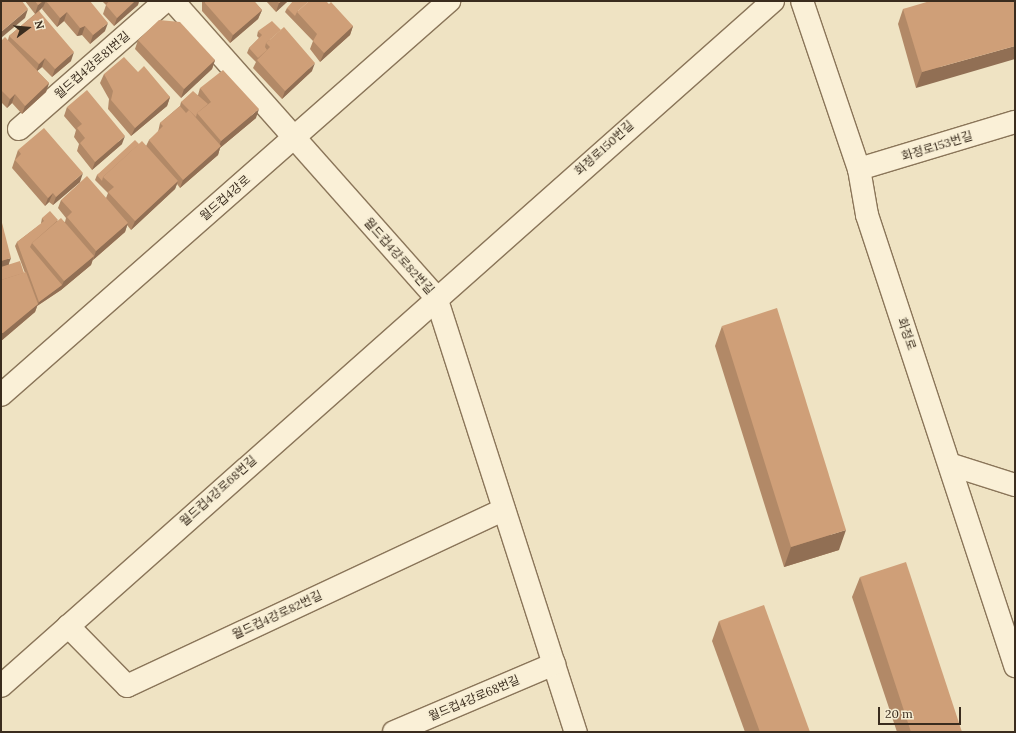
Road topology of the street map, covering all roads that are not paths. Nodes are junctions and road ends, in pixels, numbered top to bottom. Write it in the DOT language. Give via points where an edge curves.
graph roads {
  1 [pos="165,1"];
  2 [pos="173,1"];
  3 [pos="449,1"];
  4 [pos="773,1"];
  5 [pos="802,1"];
  6 [pos="1015,122"];
  7 [pos="19,129"];
  8 [pos="293,138"];
  9 [pos="858,169"];
  10 [pos="436,297"];
  11 [pos="1,395"];
  12 [pos="952,465"];
  13 [pos="1015,485"];
  14 [pos="504,509"];
  15 [pos="68,626"];
  16 [pos="554,664"];
  17 [pos="1015,666"];
  18 [pos="1,686"];
  19 [pos="394,732"];
  20 [pos="576,732"];
  1 -- 7 [label="street, 월드컵4강로81번길"];
  2 -- 8 [label="street"];
  3 -- 8 [label="street, 월드컵4강로"];
  4 -- 10 [label="street, 화정로150번길"];
  5 -- 9 [label="street, 화정로"];
  6 -- 9 [label="street, 화정로153번길"];
  8 -- 10 [label="street, 월드컵4강로82번길"];
  8 -- 11 [label="street, 월드컵4강로"];
  9 -- 12 [label="street, 화정로" via="867,215"];
  10 -- 14 [label="street, 월드컵4강로82번길"];
  10 -- 15 [label="street, 월드컵4강로68번길"];
  12 -- 13 [label="street"];
  12 -- 17 [label="street, 화정로"];
  14 -- 15 [label="street, 월드컵4강로82번길" via="126,686"];
  14 -- 16 [label="street, 월드컵4강로82번길"];
  15 -- 18 [label="street, 월드컵4강로68번길"];
  16 -- 19 [label="street, 월드컵4강로68번길"];
  16 -- 20 [label="street, 월드컵4강로82번길"];
}
